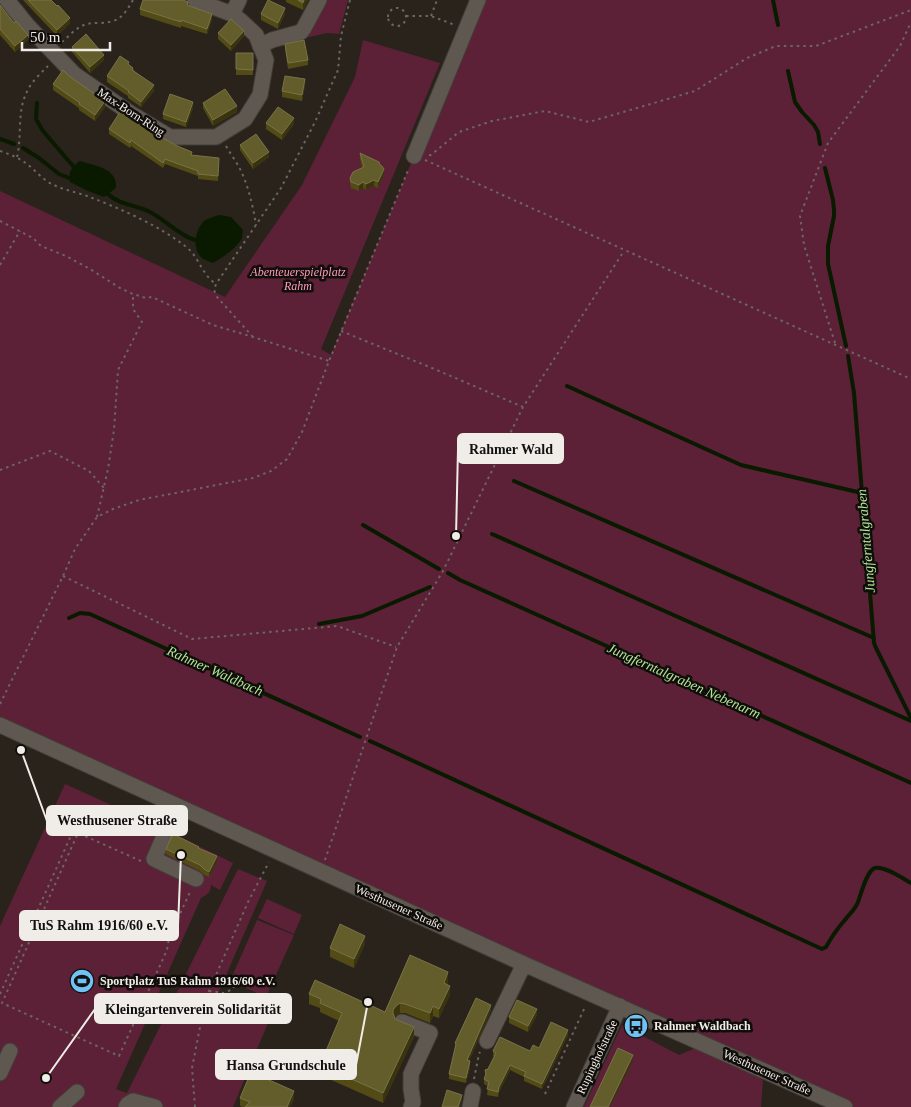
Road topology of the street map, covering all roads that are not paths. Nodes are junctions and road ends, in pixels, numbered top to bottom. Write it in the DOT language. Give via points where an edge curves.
graph roads {
  1 [pos="7,0"];
  2 [pos="195,0"];
  3 [pos="239,0"];
  4 [pos="319,0"];
  5 [pos="478,0"];
  6 [pos="232,14"];
  7 [pos="260,46"];
  8 [pos="414,156"];
  9 [pos="0,725"];
  10 [pos="177,806"];
  11 [pos="196,878"];
  12 [pos="524,964"];
  13 [pos="620,1006"];
  14 [pos="402,1022"];
  15 [pos="487,1041"];
  16 [pos="10,1052"];
  17 [pos="0,1073"];
  18 [pos="473,1091"];
  19 [pos="77,1092"];
  20 [pos="60,1107"];
  21 [pos="126,1107"];
  22 [pos="155,1107"];
  23 [pos="411,1107"];
  24 [pos="470,1107"];
  25 [pos="574,1107"];
  26 [pos="845,1107"];
  1 -- 7 [label="street, Max-Born-Ring" via="74,74 170,137 216,137 245,119 260,95 266,60"];
  2 -- 6 [label="street, Max-Born-Ring"];
  3 -- 6 [label="street"];
  4 -- 7 [label="street" via="301,32"];
  5 -- 8 [label="street"];
  6 -- 7 [label="street, Max-Born-Ring" via="256,35"];
  9 -- 10 [label="street, Westhusener Straße"];
  10 -- 11 [label="street" via="154,859"];
  10 -- 12 [label="street, Westhusener Straße"];
  12 -- 13 [label="street, Westhusener Straße"];
  12 -- 15 [label="street"];
  13 -- 25 [label="street, Rupinghofstraße"];
  13 -- 26 [label="street, Westhusener Straße"];
  14 -- 23 [label="street" via="430,1034 412,1074"];
  16 -- 17 [label="street"];
  18 -- 24 [label="street"];
  19 -- 20 [label="street"];
  21 -- 22 [label="street" via="133,1101"];
}
